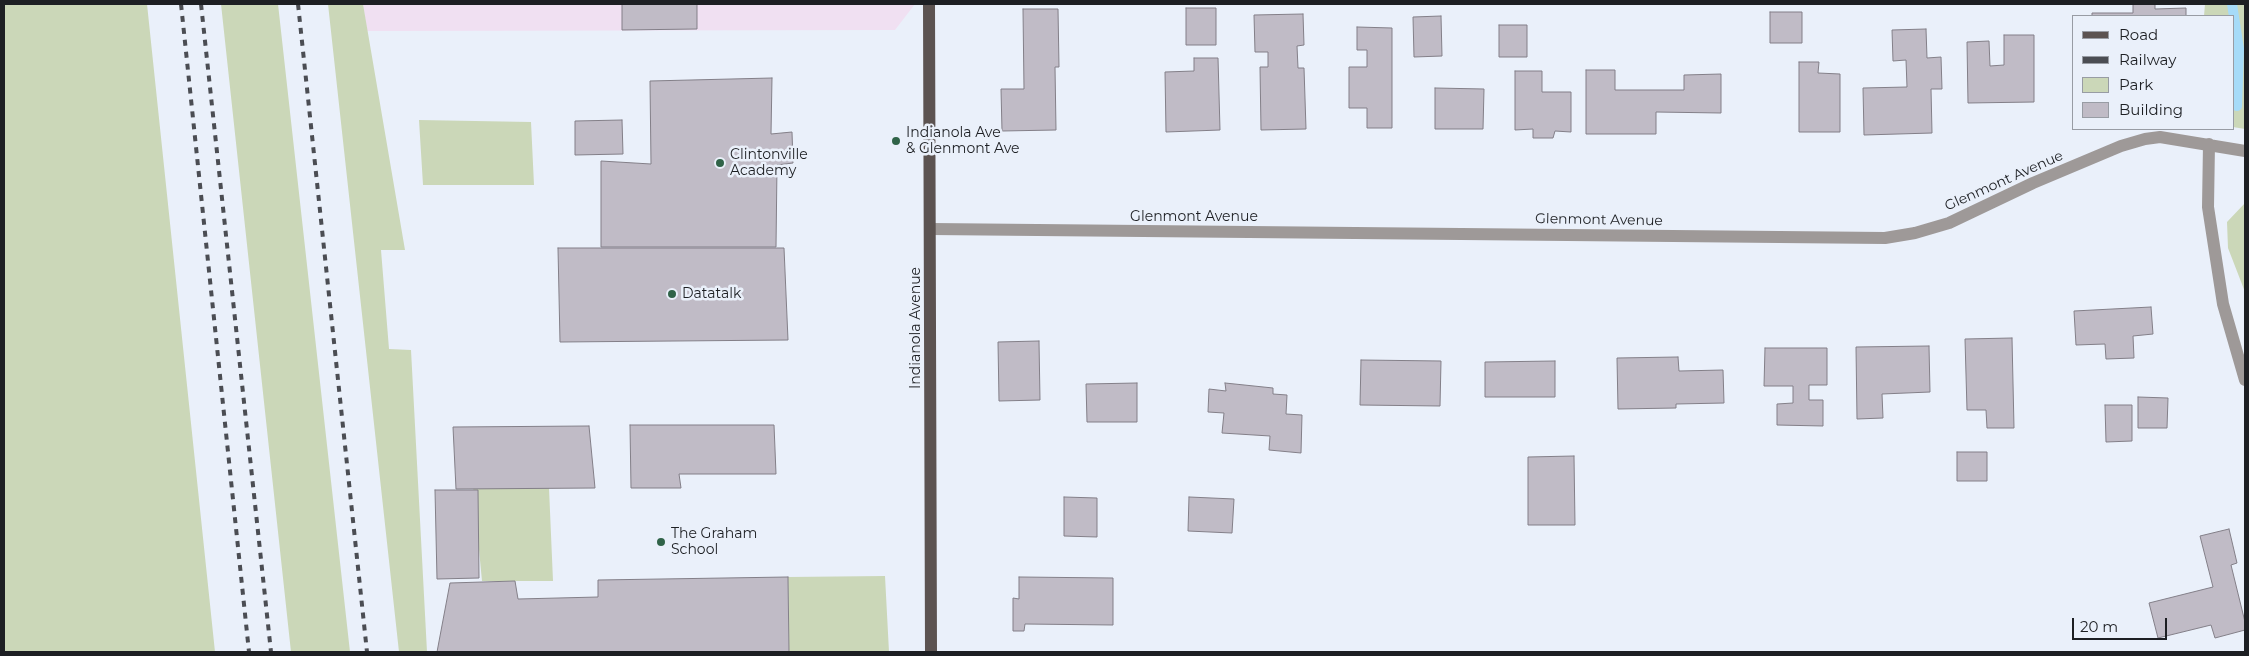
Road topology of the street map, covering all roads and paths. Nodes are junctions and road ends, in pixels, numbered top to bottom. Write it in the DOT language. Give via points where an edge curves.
graph roads {
  1 [pos="928,4"];
  2 [pos="2209,144"];
  3 [pos="2245,151"];
  4 [pos="931,230"];
  5 [pos="2245,380"];
  6 [pos="931,652"];
  1 -- 4 [label="main road, Indianola Avenue"];
  2 -- 3 [label="street, Glenmont Avenue"];
  2 -- 4 [label="street, Glenmont Avenue" via="2160,137 2145,139 2033,183 1949,224 1885,238"];
  2 -- 5 [label="street" via="2208,207 2224,304"];
  4 -- 6 [label="main road, Indianola Avenue"];
}
